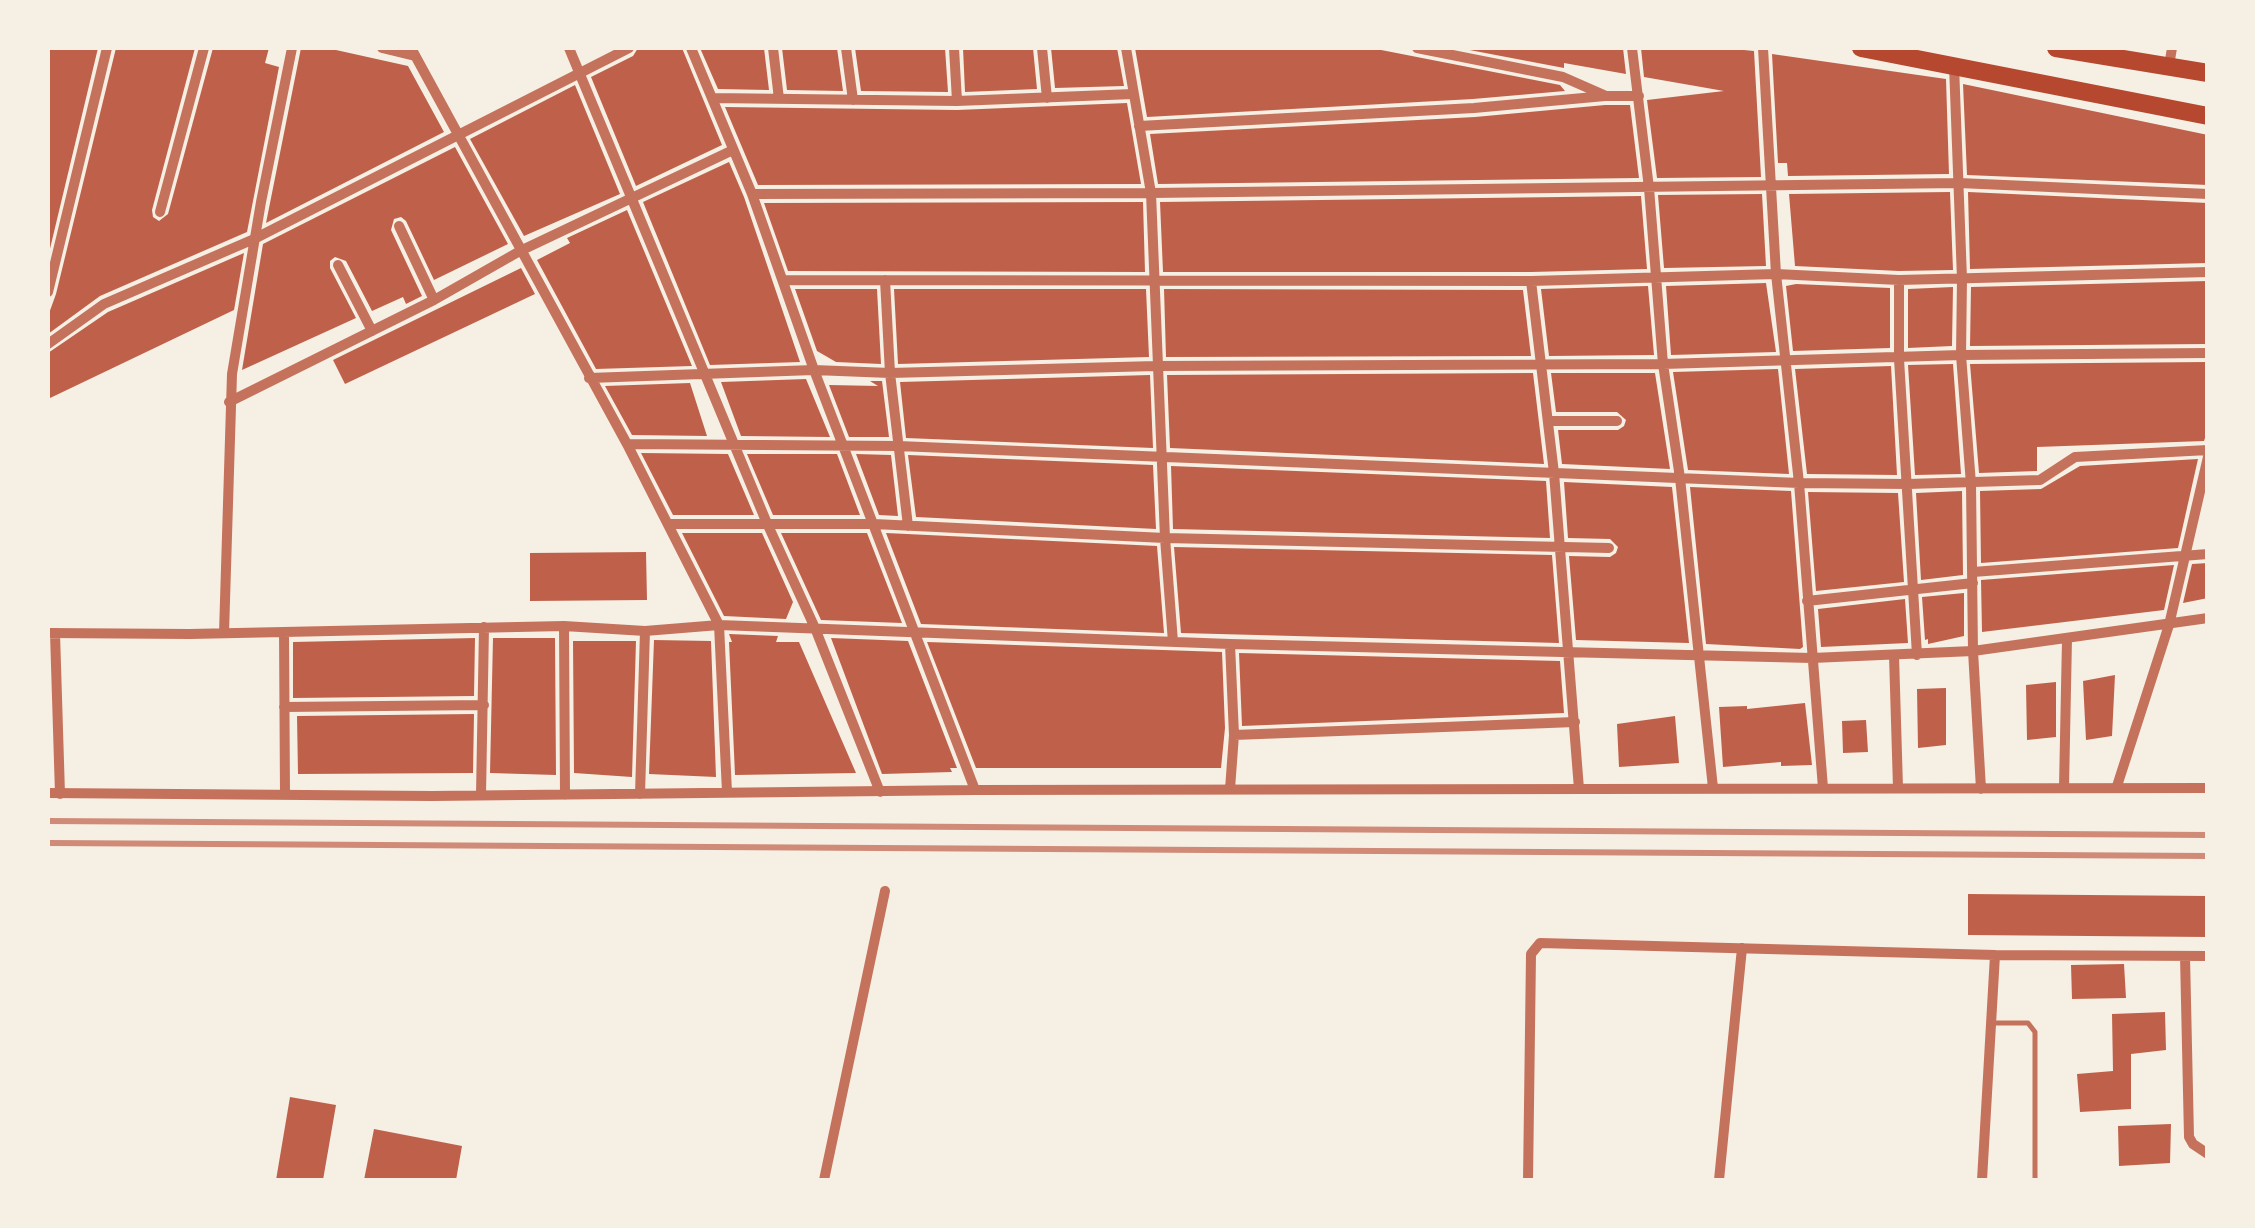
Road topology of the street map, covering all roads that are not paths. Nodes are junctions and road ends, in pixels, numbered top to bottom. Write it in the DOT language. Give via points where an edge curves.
graph roads {
  1 [pos="107,48"];
  2 [pos="204,48"];
  3 [pos="292,48"];
  4 [pos="382,48"];
  5 [pos="569,48"];
  6 [pos="629,48"];
  7 [pos="691,48"];
  8 [pos="773,48"];
  9 [pos="846,48"];
  10 [pos="954,48"];
  11 [pos="1042,48"];
  12 [pos="1126,48"];
  13 [pos="1416,48"];
  14 [pos="1632,48"];
  15 [pos="1763,48"];
  16 [pos="1861,48"];
  17 [pos="2056,48"];
  18 [pos="413,52"];
  19 [pos="2170,57"];
  20 [pos="1954,64"];
  21 [pos="579,73"];
  22 [pos="2208,73"];
  23 [pos="1134,94"];
  24 [pos="1604,96"];
  25 [pos="1638,96"];
  26 [pos="712,98"];
  27 [pos="1048,98"];
  28 [pos="780,99"];
  29 [pos="852,100"];
  30 [pos="957,101"];
  31 [pos="2208,116"];
  32 [pos="1139,126"];
  33 [pos="458,134"];
  34 [pos="733,150"];
  35 [pos="1959,183"];
  36 [pos="1770,186"];
  37 [pos="1649,188"];
  38 [pos="1152,193"];
  39 [pos="752,194"];
  40 [pos="2208,194"];
  41 [pos="633,198"];
  42 [pos="160,212"];
  43 [pos="399,226"];
  44 [pos="254,239"];
  45 [pos="520,250"];
  46 [pos="338,265"];
  47 [pos="2208,272"];
  48 [pos="1776,274"];
  49 [pos="1656,276"];
  50 [pos="1962,278"];
  51 [pos="783,280"];
  52 [pos="885,280"];
  53 [pos="1898,280"];
  54 [pos="1155,282"];
  55 [pos="1531,282"];
  56 [pos="48,292"];
  57 [pos="434,300"];
  58 [pos="372,332"];
  59 [pos="48,344"];
  60 [pos="2208,353"];
  61 [pos="1961,355"];
  62 [pos="1786,359"];
  63 [pos="1900,359"];
  64 [pos="1541,364"];
  65 [pos="1663,364"];
  66 [pos="1156,366"];
  67 [pos="814,370"];
  68 [pos="890,372"];
  69 [pos="706,373"];
  70 [pos="589,378"];
  71 [pos="229,402"];
  72 [pos="1549,421"];
  73 [pos="1617,422"];
  74 [pos="733,443"];
  75 [pos="627,444"];
  76 [pos="843,445"];
  77 [pos="898,446"];
  78 [pos="2208,453"];
  79 [pos="1162,458"];
  80 [pos="1554,473"];
  81 [pos="1680,478"];
  82 [pos="1799,483"];
  83 [pos="1908,484"];
  84 [pos="1971,484"];
  85 [pos="766,522"];
  86 [pos="668,524"];
  87 [pos="874,524"];
  88 [pos="908,526"];
  89 [pos="1164,538"];
  90 [pos="1561,548"];
  91 [pos="1609,548"];
  92 [pos="2208,554"];
  93 [pos="2184,557"];
  94 [pos="1973,578"];
  95 [pos="1914,592"];
  96 [pos="1806,601"];
  97 [pos="2208,618"];
  98 [pos="719,625"];
  99 [pos="2168,625"];
  100 [pos="484,626"];
  101 [pos="564,626"];
  102 [pos="814,628"];
  103 [pos="646,630"];
  104 [pos="284,632"];
  105 [pos="51,633"];
  106 [pos="224,633"];
  107 [pos="915,634"];
  108 [pos="2067,638"];
  109 [pos="1173,642"];
  110 [pos="1230,644"];
  111 [pos="1973,651"];
  112 [pos="1571,653"];
  113 [pos="1696,654"];
  114 [pos="1894,655"];
  115 [pos="1917,655"];
  116 [pos="1812,658"];
  117 [pos="484,705"];
  118 [pos="284,707"];
  119 [pos="53,716"];
  120 [pos="1575,722"];
  121 [pos="1234,735"];
  122 [pos="2117,786"];
  123 [pos="1712,788"];
  124 [pos="1823,788"];
  125 [pos="1898,788"];
  126 [pos="2064,788"];
  127 [pos="2208,788"];
  128 [pos="1230,789"];
  129 [pos="1580,789"];
  130 [pos="1980,789"];
  131 [pos="975,790"];
  132 [pos="728,792"];
  133 [pos="880,792"];
  134 [pos="54,794"];
  135 [pos="285,794"];
  136 [pos="565,794"];
  137 [pos="640,794"];
  138 [pos="482,795"];
  139 [pos="885,891"];
  140 [pos="1742,948"];
  141 [pos="1995,955"];
  142 [pos="2185,956"];
  143 [pos="2208,956"];
  144 [pos="1991,1023"];
  145 [pos="2208,1154"];
  146 [pos="824,1180"];
  147 [pos="1528,1180"];
  148 [pos="1720,1180"];
  149 [pos="1982,1180"];
  150 [pos="2036,1180"];
  1 -- 56 [label="street"];
  2 -- 42 [label="street"];
  3 -- 44 [label="street"];
  4 -- 18 [label="street"];
  5 -- 21 [label="street"];
  6 -- 21 [label="street"];
  7 -- 26 [label="street"];
  8 -- 28 [label="street"];
  9 -- 29 [label="street"];
  10 -- 30 [label="street"];
  11 -- 27 [label="street"];
  12 -- 23 [label="street"];
  13 -- 24 [label="street" via="1563,77"];
  14 -- 25 [label="street"];
  15 -- 36 [label="street"];
  16 -- 20 [label="main road"];
  17 -- 19 [label="main road"];
  18 -- 33 [label="street"];
  19 -- 22 [label="main road"];
  20 -- 31 [label="main road"];
  20 -- 35 [label="street"];
  21 -- 33 [label="street"];
  21 -- 41 [label="street"];
  23 -- 27 [label="street"];
  23 -- 32 [label="street"];
  24 -- 25 [label="street"];
  24 -- 32 [label="street"];
  25 -- 37 [label="street"];
  26 -- 28 [label="street"];
  26 -- 34 [label="street"];
  27 -- 30 [label="street"];
  28 -- 29 [label="street"];
  29 -- 30 [label="street"];
  32 -- 38 [label="street"];
  33 -- 44 [label="street"];
  33 -- 45 [label="street"];
  34 -- 39 [label="street"];
  34 -- 41 [label="street"];
  35 -- 36 [label="street"];
  35 -- 40 [label="street"];
  35 -- 50 [label="street"];
  36 -- 37 [label="street"];
  36 -- 48 [label="street"];
  37 -- 38 [label="street"];
  37 -- 49 [label="street"];
  38 -- 39 [label="street"];
  38 -- 54 [label="street"];
  39 -- 51 [label="street"];
  41 -- 45 [label="street"];
  41 -- 69 [label="street"];
  43 -- 57 [label="street"];
  44 -- 59 [label="street" via="118,296"];
  44 -- 71 [label="street"];
  45 -- 57 [label="street"];
  45 -- 70 [label="street"];
  46 -- 58 [label="street"];
  47 -- 50 [label="street"];
  48 -- 49 [label="street"];
  48 -- 53 [label="street"];
  48 -- 62 [label="street"];
  49 -- 55 [label="street"];
  49 -- 65 [label="street"];
  50 -- 53 [label="street"];
  50 -- 61 [label="street"];
  51 -- 52 [label="street"];
  51 -- 67 [label="street"];
  52 -- 54 [label="street"];
  52 -- 68 [label="street"];
  53 -- 63 [label="street"];
  54 -- 55 [label="street"];
  54 -- 66 [label="street"];
  55 -- 64 [label="street"];
  57 -- 58 [label="street"];
  58 -- 71 [label="street"];
  60 -- 61 [label="street"];
  61 -- 63 [label="street"];
  61 -- 84 [label="street"];
  62 -- 63 [label="street"];
  62 -- 65 [label="street"];
  62 -- 82 [label="street"];
  63 -- 83 [label="street"];
  64 -- 65 [label="street"];
  64 -- 66 [label="street"];
  64 -- 72 [label="street"];
  65 -- 81 [label="street"];
  66 -- 68 [label="street"];
  66 -- 79 [label="street"];
  67 -- 68 [label="street"];
  67 -- 69 [label="street"];
  67 -- 76 [label="street"];
  68 -- 77 [label="street"];
  69 -- 70 [label="street"];
  69 -- 74 [label="street"];
  70 -- 75 [label="street"];
  71 -- 106 [label="street"];
  72 -- 73 [label="street"];
  72 -- 80 [label="street"];
  74 -- 75 [label="street"];
  74 -- 76 [label="street"];
  74 -- 85 [label="street"];
  75 -- 86 [label="street"];
  76 -- 77 [label="street"];
  76 -- 87 [label="street"];
  77 -- 79 [label="street"];
  77 -- 88 [label="street"];
  78 -- 84 [label="street" via="2075,457 2040,480"];
  78 -- 93 [label="street"];
  79 -- 80 [label="street"];
  79 -- 89 [label="street"];
  80 -- 81 [label="street"];
  80 -- 90 [label="street"];
  81 -- 82 [label="street"];
  81 -- 113 [label="street"];
  82 -- 83 [label="street"];
  82 -- 96 [label="street"];
  83 -- 84 [label="street"];
  83 -- 95 [label="street"];
  84 -- 94 [label="street"];
  85 -- 86 [label="street"];
  85 -- 87 [label="street"];
  85 -- 102 [label="street"];
  86 -- 98 [label="street"];
  87 -- 88 [label="street"];
  87 -- 107 [label="street"];
  88 -- 89 [label="street"];
  89 -- 90 [label="street"];
  89 -- 109 [label="street"];
  90 -- 91 [label="street"];
  90 -- 112 [label="street"];
  92 -- 93 [label="street"];
  93 -- 94 [label="street"];
  93 -- 99 [label="street"];
  94 -- 95 [label="street"];
  94 -- 111 [label="street"];
  95 -- 96 [label="street"];
  95 -- 115 [label="street"];
  96 -- 116 [label="street"];
  97 -- 99 [label="street"];
  98 -- 102 [label="street"];
  98 -- 103 [label="street"];
  98 -- 132 [label="street"];
  99 -- 108 [label="street"];
  99 -- 122 [label="street"];
  100 -- 101 [label="street"];
  100 -- 104 [label="street"];
  100 -- 117 [label="street"];
  101 -- 103 [label="street"];
  101 -- 136 [label="street"];
  102 -- 107 [label="street"];
  102 -- 133 [label="street"];
  103 -- 137 [label="street"];
  104 -- 106 [label="street"];
  104 -- 118 [label="street"];
  105 -- 106 [label="street"];
  105 -- 119 [label="street"];
  107 -- 109 [label="street"];
  107 -- 131 [label="street"];
  108 -- 111 [label="street"];
  108 -- 126 [label="street"];
  109 -- 110 [label="street"];
  110 -- 112 [label="street"];
  110 -- 121 [label="street"];
  111 -- 115 [label="street"];
  111 -- 130 [label="street"];
  112 -- 113 [label="street"];
  112 -- 120 [label="street"];
  113 -- 116 [label="street"];
  113 -- 123 [label="street"];
  114 -- 115 [label="street"];
  114 -- 116 [label="street"];
  114 -- 125 [label="street"];
  116 -- 124 [label="street"];
  117 -- 118 [label="street"];
  117 -- 138 [label="street"];
  118 -- 135 [label="street"];
  119 -- 134 [label="street"];
  120 -- 121 [label="street"];
  120 -- 129 [label="street"];
  121 -- 128 [label="street"];
  122 -- 126 [label="street"];
  122 -- 127 [label="street"];
  123 -- 124 [label="street"];
  123 -- 129 [label="street"];
  124 -- 125 [label="street"];
  125 -- 130 [label="street"];
  126 -- 130 [label="street"];
  128 -- 129 [label="street"];
  128 -- 131 [label="street"];
  131 -- 133 [label="street"];
  132 -- 133 [label="street"];
  132 -- 137 [label="street"];
  134 -- 135 [label="street"];
  135 -- 138 [label="street"];
  136 -- 137 [label="street"];
  136 -- 138 [label="street"];
  139 -- 146 [label="street"];
  140 -- 141 [label="street"];
  140 -- 147 [label="street" via="1534,947"];
  140 -- 148 [label="street"];
  141 -- 142 [label="street"];
  141 -- 144 [label="street"];
  142 -- 143 [label="street"];
  142 -- 145 [label="street" via="2190,1137"];
  144 -- 149 [label="street"];
  144 -- 150 [label="lane" via="2028,1024 2035,1032"];
}
